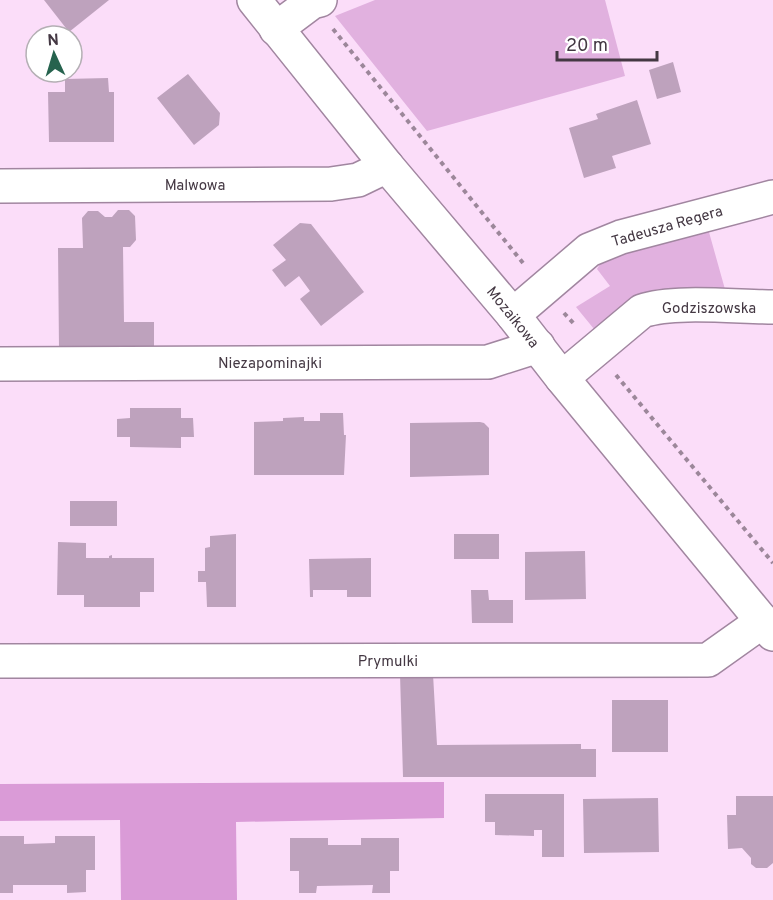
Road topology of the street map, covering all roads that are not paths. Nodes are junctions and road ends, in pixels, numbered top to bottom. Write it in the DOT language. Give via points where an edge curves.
graph roads {
  1 [pos="254,0"];
  2 [pos="320,0"];
  3 [pos="276,29"];
  4 [pos="387,166"];
  5 [pos="0,186"];
  6 [pos="773,197"];
  7 [pos="773,308"];
  8 [pos="513,315"];
  9 [pos="538,346"];
  10 [pos="0,364"];
  11 [pos="562,378"];
  12 [pos="768,627"];
  13 [pos="0,661"];
  1 -- 3 [label="street, Mozaikowa"];
  2 -- 3 [label="street"];
  3 -- 4 [label="street, Mozaikowa"];
  4 -- 5 [label="street, Malwowa" via="358,180 332,184"];
  4 -- 8 [label="street, Mozaikowa"];
  6 -- 8 [label="street, Tadeusza Regera" via="621,237 589,250"];
  7 -- 11 [label="street, Godziszowska" via="673,307 642,311"];
  8 -- 9 [label="street, Mozaikowa"];
  9 -- 10 [label="street, Niezapominajki" via="488,362"];
  9 -- 11 [label="street, Mozaikowa"];
  11 -- 12 [label="street, Mozaikowa"];
  12 -- 13 [label="street, Prymulki" via="708,660"];
}
